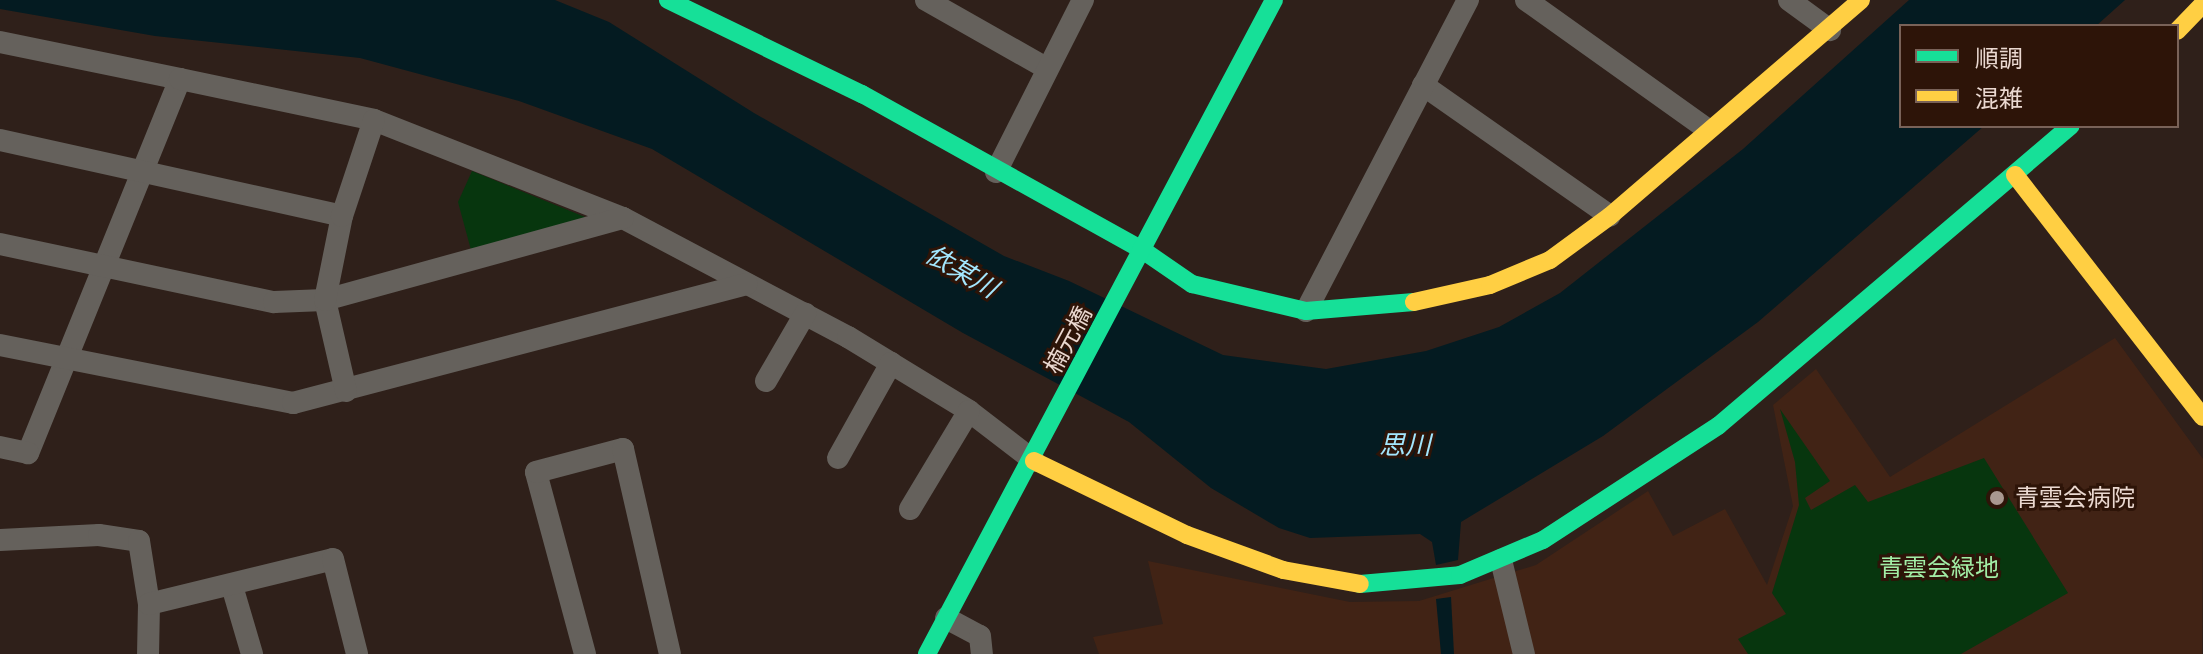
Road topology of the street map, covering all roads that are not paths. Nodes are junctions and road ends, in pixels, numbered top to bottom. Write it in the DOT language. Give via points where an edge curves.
graph roads {
  1 [pos="668,0"];
  2 [pos="926,0"];
  3 [pos="1083,0"];
  4 [pos="1274,0"];
  5 [pos="1468,0"];
  6 [pos="1526,0"];
  7 [pos="1789,0"];
  8 [pos="1861,0"];
  9 [pos="2203,4"];
  10 [pos="2179,29"];
  11 [pos="1830,30"];
  12 [pos="0,42"];
  13 [pos="1046,68"];
  14 [pos="180,79"];
  15 [pos="1423,85"];
  16 [pos="374,120"];
  17 [pos="2069,128"];
  18 [pos="1707,129"];
  19 [pos="0,140"];
  20 [pos="142,171"];
  21 [pos="996,172"];
  22 [pos="2015,175"];
  23 [pos="342,216"];
  24 [pos="1610,216"];
  25 [pos="623,218"];
  26 [pos="0,244"];
  27 [pos="1138,257"];
  28 [pos="102,268"];
  29 [pos="747,284"];
  30 [pos="325,300"];
  31 [pos="1306,311"];
  32 [pos="805,314"];
  33 [pos="0,345"];
  34 [pos="65,359"];
  35 [pos="891,363"];
  36 [pos="766,381"];
  37 [pos="346,391"];
  38 [pos="969,411"];
  39 [pos="2203,417"];
  40 [pos="0,447"];
  41 [pos="838,458"];
  42 [pos="1034,461"];
  43 [pos="910,509"];
  44 [pos="0,540"];
  45 [pos="1501,560"];
  46 [pos="232,586"];
  47 [pos="149,604"];
  48 [pos="946,618"];
  49 [pos="148,654"];
  50 [pos="252,654"];
  51 [pos="357,654"];
  52 [pos="585,654"];
  53 [pos="670,654"];
  54 [pos="927,654"];
  55 [pos="982,654"];
  56 [pos="1524,654"];
  1 -- 21 [label="street" via="862,94"];
  2 -- 13 [label="street"];
  3 -- 13 [label="street"];
  4 -- 27 [label="street, 楠元橋"];
  5 -- 15 [label="street"];
  6 -- 18 [label="street"];
  7 -- 11 [label="street"];
  8 -- 11 [label="street"];
  9 -- 10 [label="street"];
  11 -- 18 [label="street"];
  12 -- 14 [label="street"];
  13 -- 21 [label="street"];
  14 -- 16 [label="street"];
  14 -- 20 [label="street"];
  15 -- 24 [label="street"];
  15 -- 31 [label="street"];
  16 -- 23 [label="street"];
  16 -- 25 [label="street"];
  17 -- 22 [label="street"];
  18 -- 24 [label="street"];
  19 -- 20 [label="street"];
  20 -- 23 [label="street"];
  20 -- 28 [label="street"];
  21 -- 27 [label="street"];
  22 -- 39 [label="street"];
  22 -- 45 [label="street" via="1718,426 1543,540"];
  23 -- 30 [label="street"];
  24 -- 31 [label="street" via="1550,260 1490,285 1417,303"];
  25 -- 29 [label="street"];
  25 -- 30 [label="street"];
  26 -- 28 [label="street"];
  27 -- 31 [label="street" via="1192,284"];
  27 -- 42 [label="street, 楠元橋"];
  28 -- 30 [label="street" via="274,302"];
  28 -- 34 [label="street"];
  29 -- 32 [label="street"];
  29 -- 37 [label="street"];
  30 -- 37 [label="street"];
  32 -- 35 [label="street"];
  32 -- 36 [label="street"];
  33 -- 34 [label="street"];
  34 -- 37 [label="street" via="271,402 293,403"];
  34 -- 40 [label="street" via="28,453"];
  35 -- 38 [label="street"];
  35 -- 41 [label="street"];
  38 -- 42 [label="street"];
  38 -- 43 [label="street"];
  42 -- 45 [label="street" via="1187,535 1283,570 1334,582 1423,581"];
  42 -- 48 [label="street, 楠元橋"];
  44 -- 47 [label="street" via="99,535 139,541"];
  45 -- 56 [label="street"];
  46 -- 47 [label="street"];
  46 -- 50 [label="street"];
  46 -- 51 [label="street" via="333,559"];
  47 -- 49 [label="street"];
  48 -- 54 [label="street, 楠元橋"];
  48 -- 55 [label="street" via="980,636"];
  52 -- 53 [label="street" via="536,472 623,449"];
}
